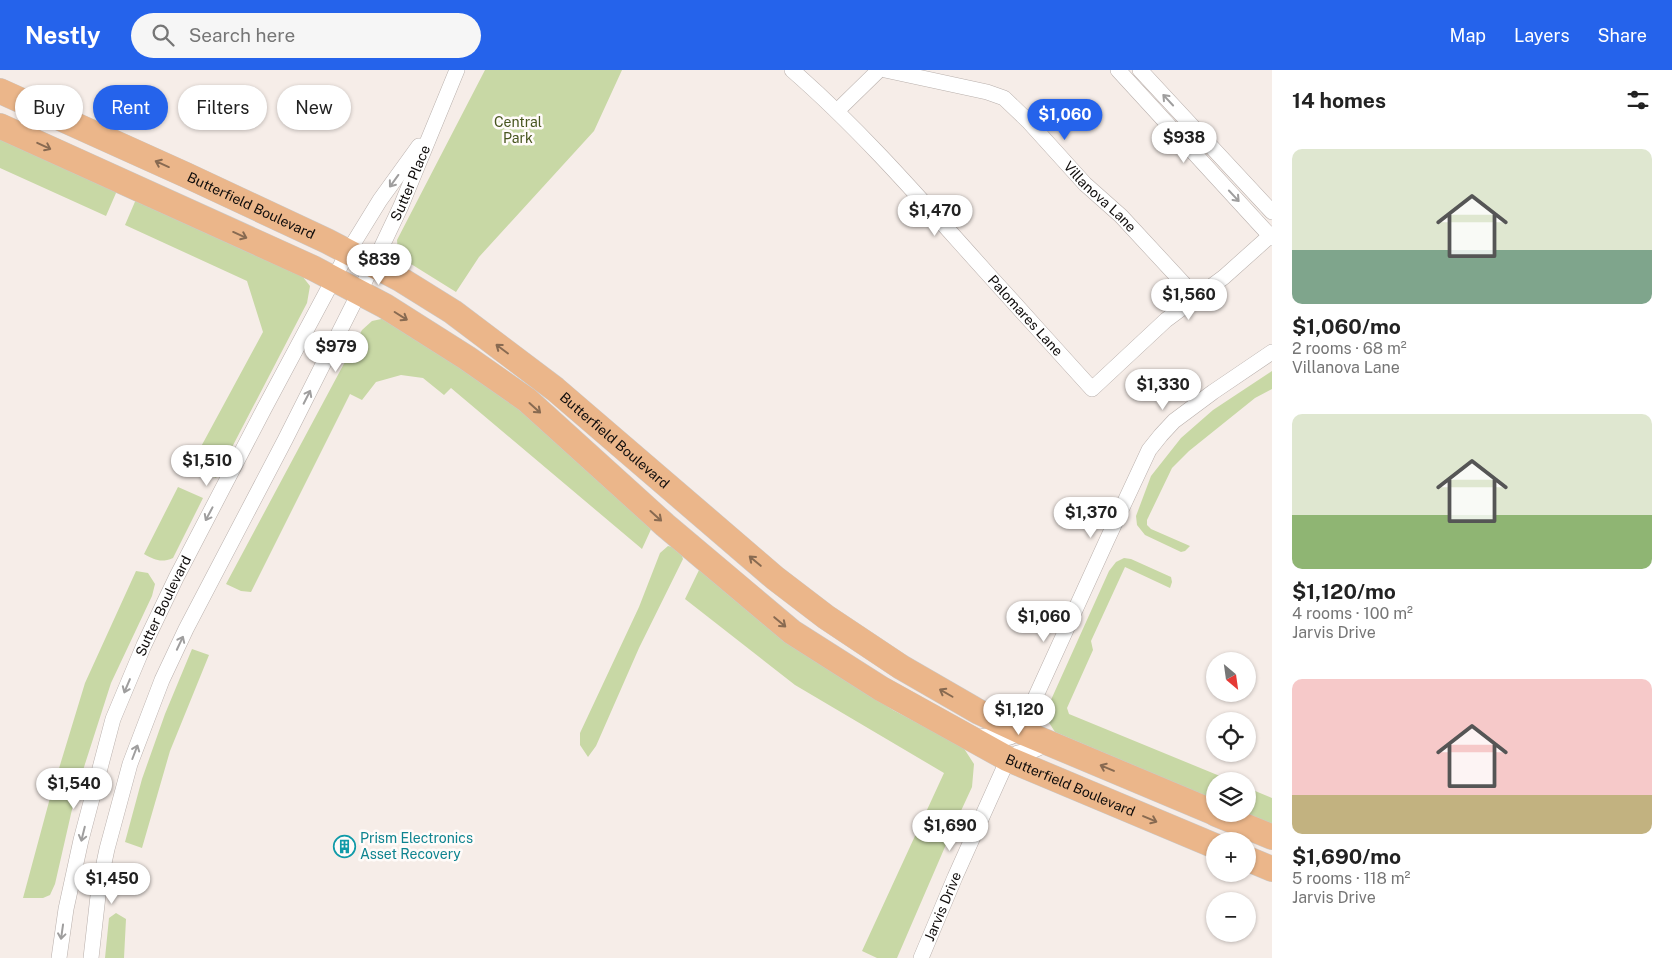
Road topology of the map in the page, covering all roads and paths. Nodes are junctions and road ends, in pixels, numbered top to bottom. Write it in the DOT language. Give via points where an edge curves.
graph roads {
  1 [pos="457,70"];
  2 [pos="879,70"];
  3 [pos="885,70"];
  4 [pos="1118,70"];
  5 [pos="1140,70"];
  6 [pos="795,71"];
  7 [pos="0,91"];
  8 [pos="837,111"];
  9 [pos="0,126"];
  10 [pos="433,127"];
  11 [pos="1272,212"];
  12 [pos="1271,236"];
  13 [pos="348,252"];
  14 [pos="373,265"];
  15 [pos="335,279"];
  16 [pos="359,292"];
  17 [pos="1196,297"];
  18 [pos="1272,352"];
  19 [pos="1020,731"];
  20 [pos="970,738"];
  21 [pos="1049,743"];
  22 [pos="1008,759"];
  23 [pos="1206,810"];
  24 [pos="1235,822"];
  25 [pos="1272,837"];
  26 [pos="1206,842"];
  27 [pos="1256,862"];
  28 [pos="1272,869"];
  29 [pos="59,958"];
  30 [pos="91,958"];
  31 [pos="922,958"];
  1 -- 10 [label="street, Sutter Place"];
  2 -- 8 [label="street"];
  3 -- 17 [label="street, Villanova Lane" via="1004,98"];
  4 -- 12 [label="street, one-way"];
  11 -- 5 [label="street, one-way"];
  6 -- 8 [label="street, Palomares Lane"];
  13 -- 7 [label="main road, Butterfield Boulevard, one-way"];
  8 -- 17 [label="street, Palomares Lane" via="932,209 1092,389 1166,320"];
  9 -- 15 [label="main road, Butterfield Boulevard, one-way"];
  10 -- 13 [label="street, Sutter Place, one-way" via="380,200"];
  10 -- 14 [label="street, Sutter Place"];
  12 -- 17 [label="street, Palomares Lane"];
  13 -- 14 [label="main road, Butterfield Boulevard"];
  13 -- 15 [label="street, Sutter Place"];
  14 -- 16 [label="street, Sutter Place"];
  19 -- 14 [label="main road, Butterfield Boulevard, one-way" via="901,667 826,617 775,578 554,389 453,312"];
  15 -- 16 [label="main road, Butterfield Boulevard"];
  15 -- 29 [label="street, Sutter Boulevard, one-way" via="176,578 113,719 75,866"];
  16 -- 20 [label="main road, Butterfield Boulevard, one-way" via="467,358 527,400 792,632 880,688"];
  30 -- 16 [label="street, one-way" via="107,849 130,764 162,680"];
  18 -- 19 [label="street" via="1174,421 1149,450"];
  19 -- 20 [label="street" via="1006,739 990,736"];
  19 -- 21 [label="main road, Butterfield Boulevard"];
  20 -- 22 [label="main road, Butterfield Boulevard"];
  21 -- 22 [label="street"];
  23 -- 21 [label="main road, Butterfield Boulevard, one-way"];
  22 -- 26 [label="main road, Butterfield Boulevard, one-way"];
  22 -- 31 [label="street, Jarvis Drive"];
  24 -- 25 [label="main road, Butterfield Boulevard"];
  27 -- 28 [label="main road"];
}
